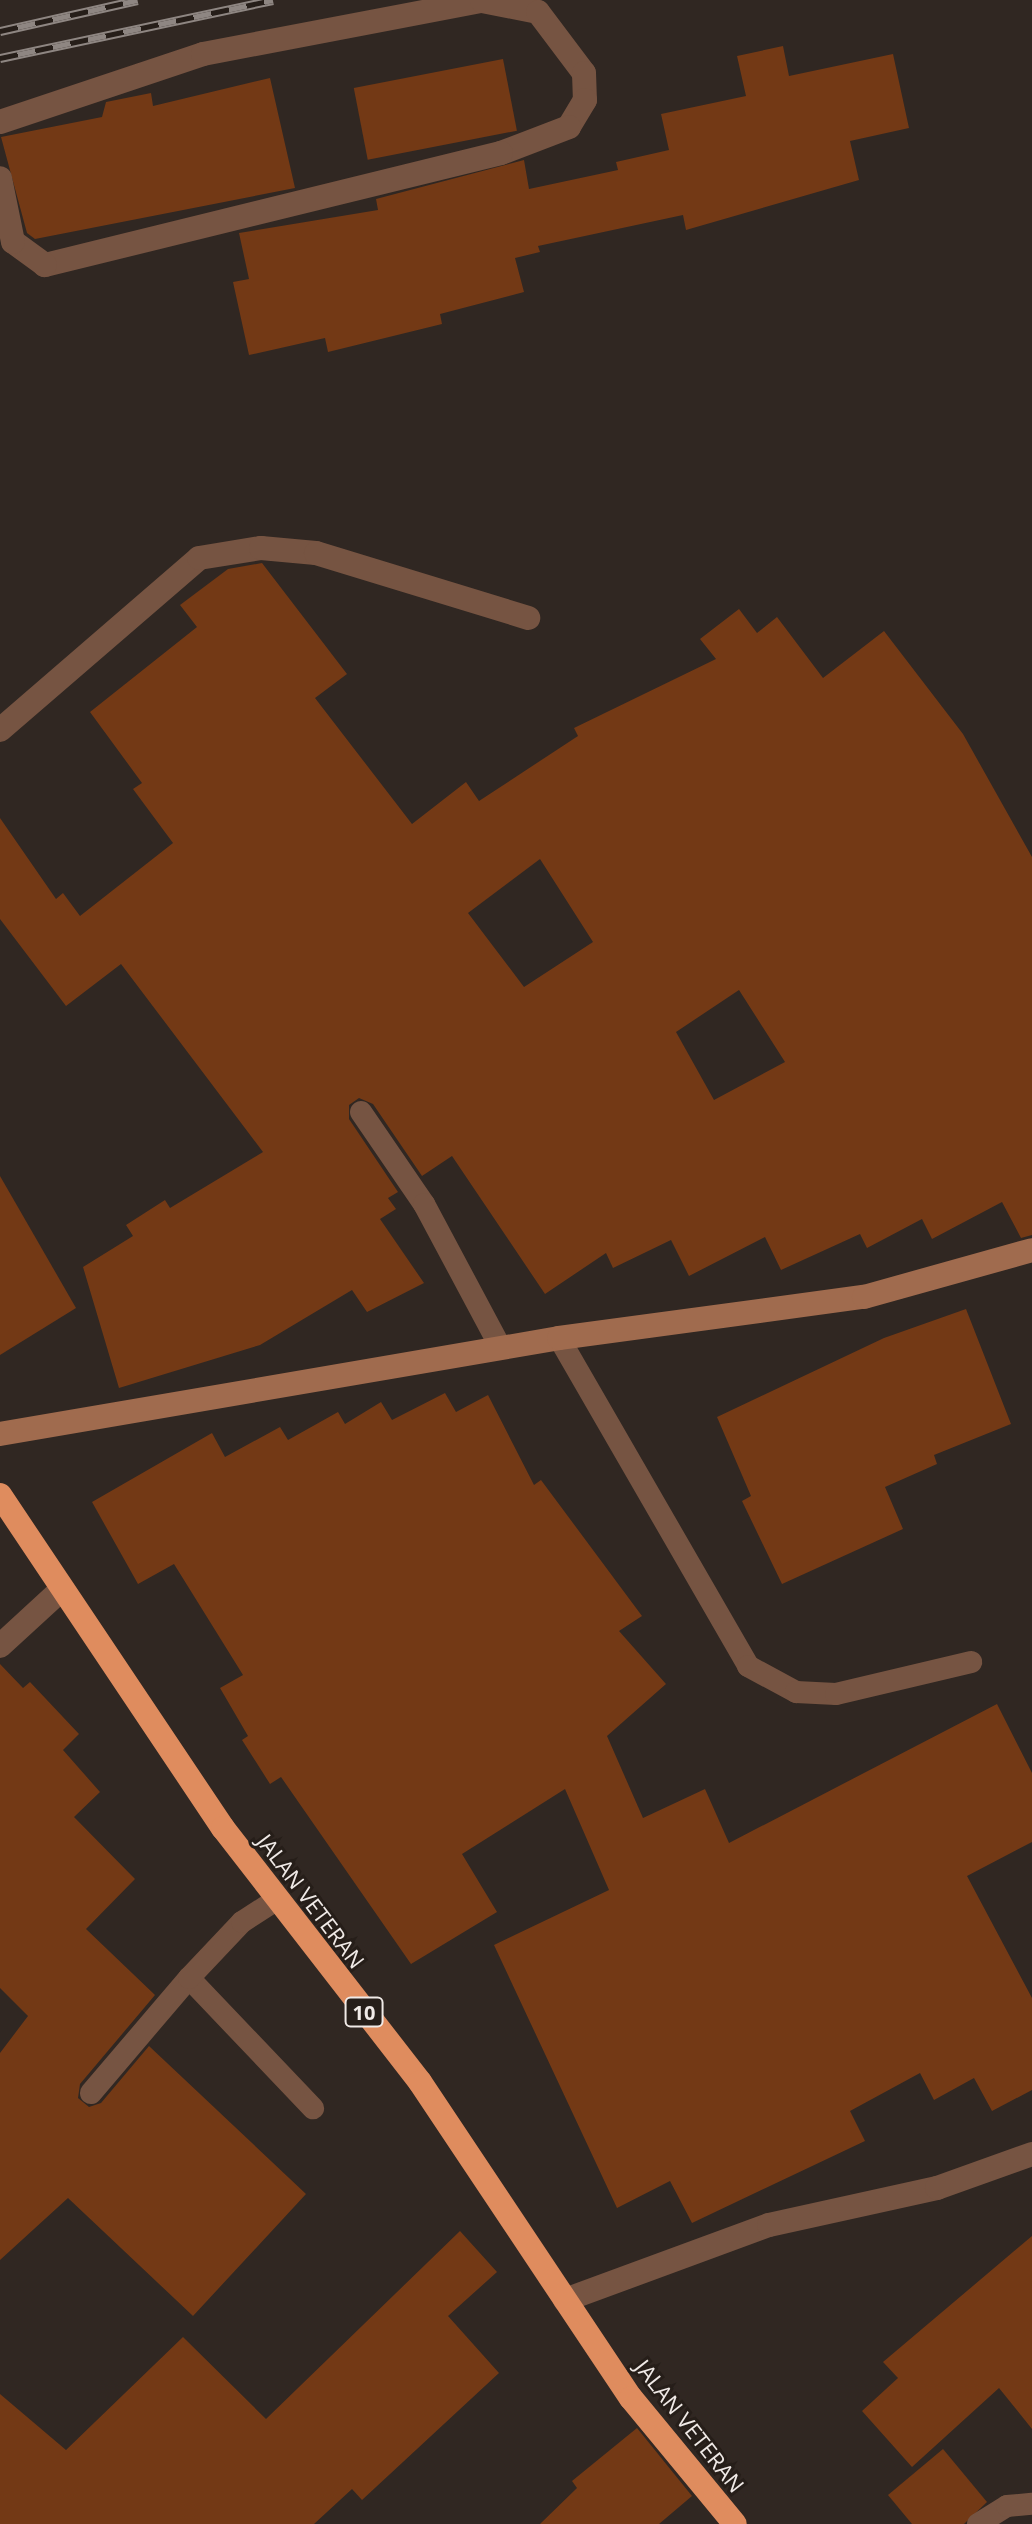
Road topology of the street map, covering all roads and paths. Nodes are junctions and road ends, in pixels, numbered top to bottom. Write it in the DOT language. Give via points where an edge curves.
graph roads {
  1 [pos="0,122"];
  2 [pos="0,178"];
  3 [pos="528,618"];
  4 [pos="0,730"];
  5 [pos="361,1112"];
  6 [pos="1032,1250"];
  7 [pos="559,1338"];
  8 [pos="501,1348"];
  9 [pos="0,1434"];
  10 [pos="0,1495"];
  11 [pos="61,1590"];
  12 [pos="0,1646"];
  13 [pos="971,1662"];
  14 [pos="276,1900"];
  15 [pos="189,1978"];
  16 [pos="91,2093"];
  17 [pos="313,2108"];
  18 [pos="1032,2154"];
  19 [pos="565,2300"];
  20 [pos="1032,2504"];
  21 [pos="735,2524"];
  22 [pos="978,2524"];
  1 -- 2 [label="street" via="203,54 482,1 538,12 584,73 585,100 569,127 501,153 45,265 13,242"];
  3 -- 4 [label="street" via="316,553 261,548 199,558"];
  5 -- 8 [label="lane" via="431,1216"];
  6 -- 7 [label="street" via="864,1297"];
  7 -- 8 [label="street"];
  7 -- 13 [label="lane" via="748,1666 796,1692 836,1694"];
  8 -- 9 [label="street"];
  10 -- 11 [label="highway, JALAN VETERAN / 10"];
  11 -- 12 [label="street"];
  11 -- 14 [label="highway, JALAN VETERAN / 10"];
  14 -- 15 [label="lane" via="242,1922"];
  14 -- 19 [label="highway, JALAN VETERAN / 10" via="420,2082"];
  15 -- 16 [label="lane"];
  15 -- 17 [label="lane"];
  18 -- 19 [label="street" via="937,2188 754,2230"];
  19 -- 21 [label="highway, JALAN VETERAN / 10" via="631,2398"];
  20 -- 22 [label="lane" via="1007,2506"];
}
